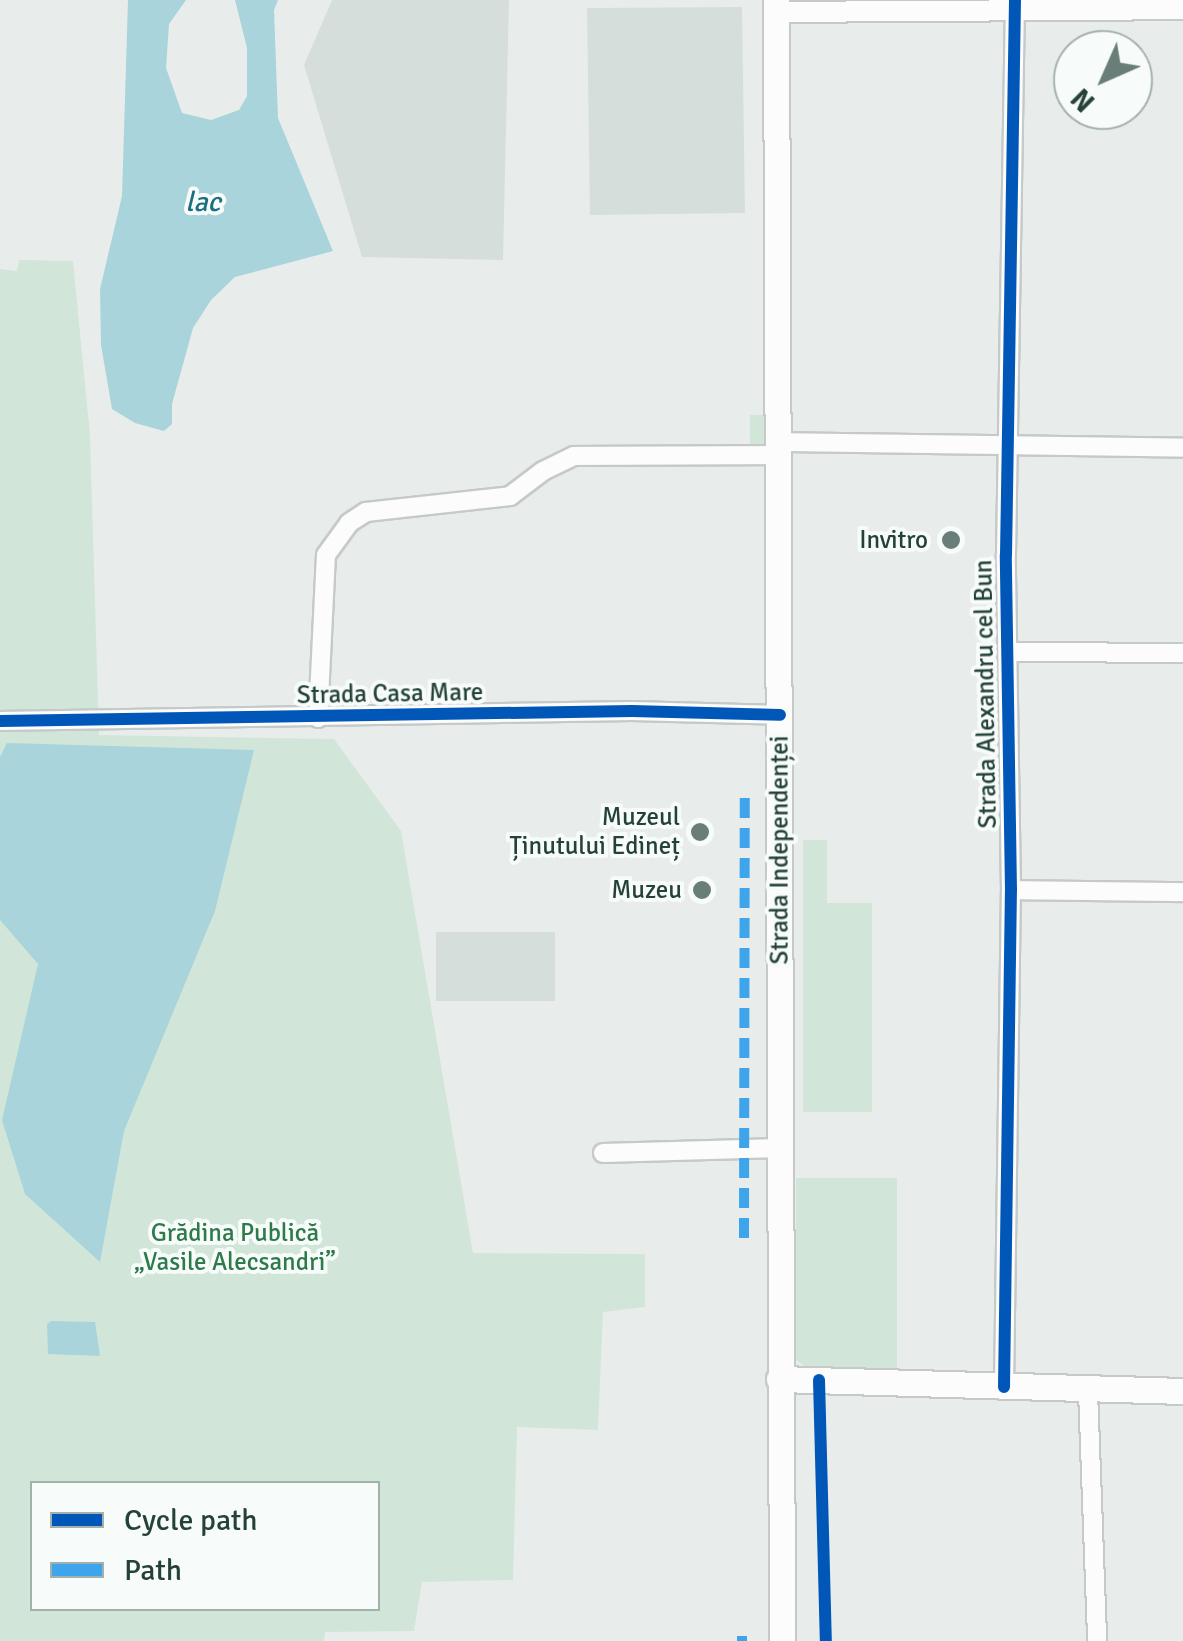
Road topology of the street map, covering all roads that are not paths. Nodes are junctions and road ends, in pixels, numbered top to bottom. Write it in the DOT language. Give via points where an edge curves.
graph roads {
  1 [pos="776,6"];
  2 [pos="1015,7"];
  3 [pos="1183,9"];
  4 [pos="1008,444"];
  5 [pos="778,448"];
  6 [pos="1183,448"];
  7 [pos="1009,652"];
  8 [pos="1183,652"];
  9 [pos="780,716"];
  10 [pos="318,718"];
  11 [pos="0,721"];
  12 [pos="1011,890"];
  13 [pos="1183,892"];
  14 [pos="780,1148"];
  15 [pos="603,1153"];
  16 [pos="779,1379"];
  17 [pos="1004,1387"];
  18 [pos="1088,1390"];
  19 [pos="1183,1391"];
  20 [pos="782,1641"];
  21 [pos="1097,1641"];
  1 -- 2 [label="street"];
  1 -- 5 [label="main road, Strada Independenței"];
  2 -- 3 [label="street"];
  2 -- 4 [label="street, Strada Alexandru cel Bun"];
  4 -- 5 [label="street"];
  4 -- 6 [label="street"];
  4 -- 7 [label="street, Strada Alexandru cel Bun"];
  5 -- 9 [label="main road, Strada Independenței"];
  5 -- 10 [label="street" via="574,456 510,496 366,512 348,523 326,555"];
  7 -- 8 [label="street"];
  7 -- 12 [label="street, Strada Alexandru cel Bun"];
  9 -- 10 [label="street, Strada Casa Mare" via="632,711"];
  9 -- 14 [label="main road, Strada Independenței"];
  10 -- 11 [label="street, Strada Casa Mare"];
  12 -- 13 [label="street"];
  12 -- 17 [label="street, Strada Alexandru cel Bun"];
  14 -- 15 [label="street"];
  14 -- 16 [label="main road, Strada Independenței"];
  16 -- 17 [label="main road"];
  16 -- 20 [label="main road, Strada Independenței"];
  17 -- 18 [label="main road"];
  18 -- 19 [label="main road"];
  18 -- 21 [label="street"];
}
